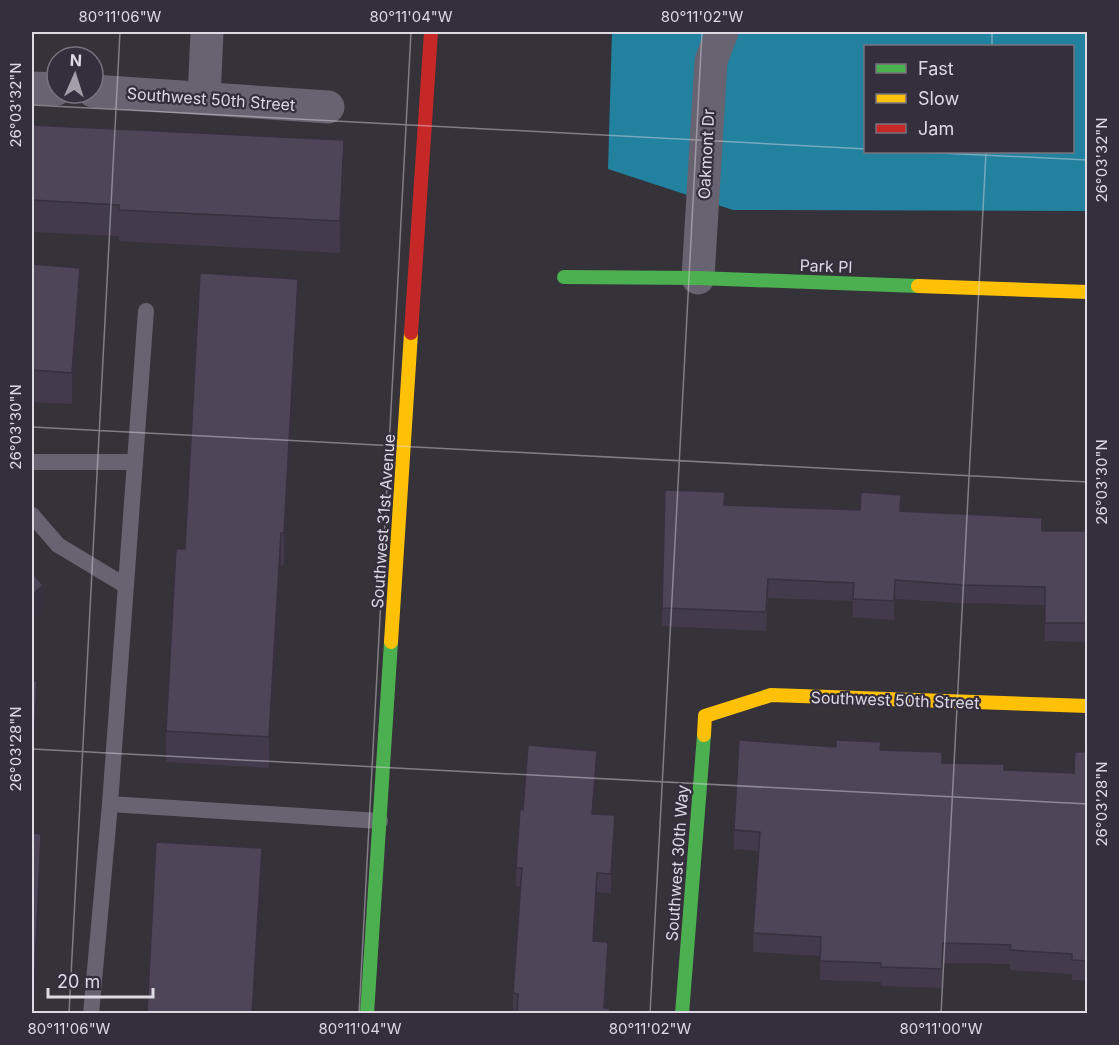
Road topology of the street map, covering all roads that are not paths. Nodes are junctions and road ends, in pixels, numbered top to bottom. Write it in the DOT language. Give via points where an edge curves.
graph roads {
  1 [pos="207,32"];
  2 [pos="431,32"];
  3 [pos="722,32"];
  4 [pos="105,92"];
  5 [pos="204,98"];
  6 [pos="328,107"];
  7 [pos="564,277"];
  8 [pos="698,278"];
  9 [pos="1088,292"];
  10 [pos="146,311"];
  11 [pos="32,462"];
  12 [pos="135,462"];
  13 [pos="32,515"];
  14 [pos="126,586"];
  15 [pos="1088,706"];
  16 [pos="705,716"];
  17 [pos="110,804"];
  18 [pos="380,821"];
  19 [pos="91,1014"];
  20 [pos="367,1014"];
  21 [pos="682,1014"];
  1 -- 5 [label="street"];
  2 -- 18 [label="street, Southwest 31st Avenue"];
  3 -- 8 [label="street, Oakmont Dr" via="711,61"];
  4 -- 5 [label="street, Southwest 50th Street"];
  5 -- 6 [label="street, Southwest 50th Street"];
  7 -- 8 [label="street, Park Pl"];
  8 -- 9 [label="street, Park Pl"];
  10 -- 12 [label="lane"];
  11 -- 12 [label="lane"];
  12 -- 14 [label="lane"];
  13 -- 14 [label="lane" via="58,546"];
  14 -- 17 [label="lane"];
  15 -- 16 [label="street, Southwest 50th Street" via="771,695"];
  16 -- 21 [label="street, Southwest 30th Way"];
  17 -- 18 [label="lane"];
  17 -- 19 [label="lane"];
  18 -- 20 [label="street, Southwest 31st Avenue"];
}
